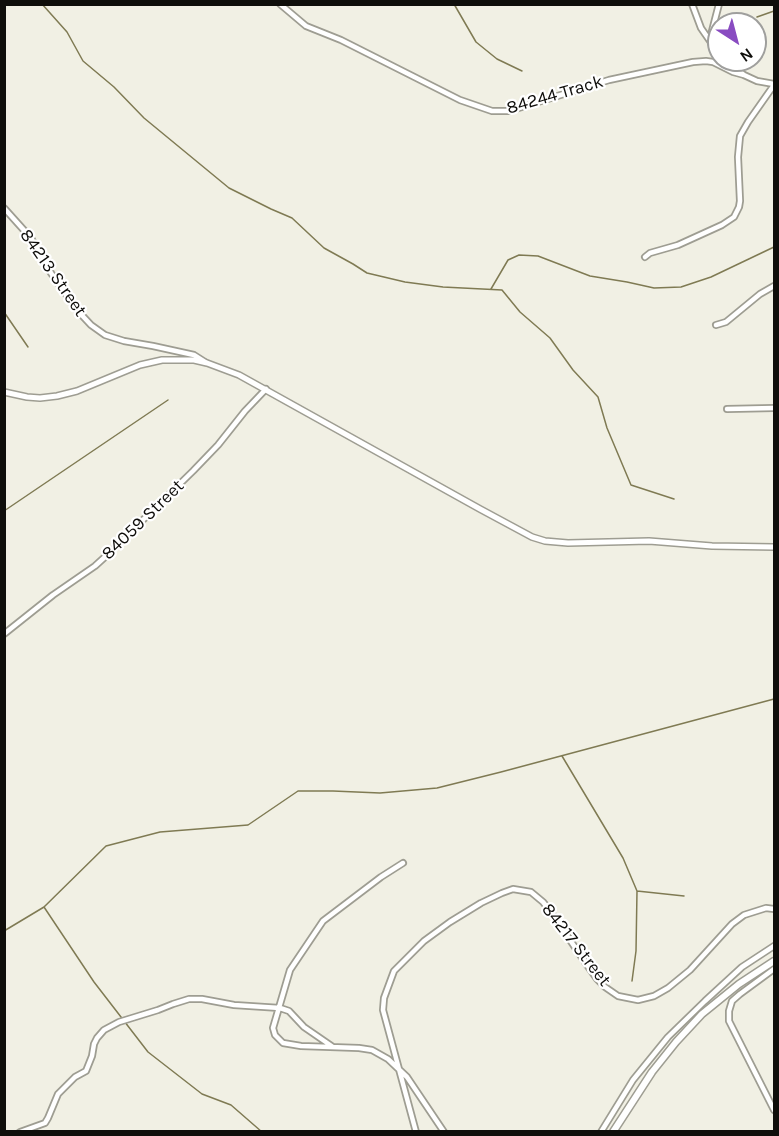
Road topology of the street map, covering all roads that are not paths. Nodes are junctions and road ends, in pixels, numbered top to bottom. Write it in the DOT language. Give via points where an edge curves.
graph roads {
  1 [pos="280,4"];
  2 [pos="692,4"];
  3 [pos="707,37"];
  4 [pos="740,72"];
  5 [pos="744,75"];
  6 [pos="774,85"];
  7 [pos="4,208"];
  8 [pos="645,257"];
  9 [pos="774,286"];
  10 [pos="716,325"];
  11 [pos="207,363"];
  12 [pos="266,389"];
  13 [pos="4,392"];
  14 [pos="774,408"];
  15 [pos="727,409"];
  16 [pos="774,547"];
  17 [pos="4,634"];
  18 [pos="403,863"];
  19 [pos="774,909"];
  20 [pos="774,946"];
  21 [pos="774,961"];
  22 [pos="774,969"];
  23 [pos="280,1008"];
  24 [pos="333,1047"];
  25 [pos="399,1068"];
  26 [pos="774,1110"];
  27 [pos="20,1131"];
  28 [pos="416,1131"];
  29 [pos="444,1131"];
  30 [pos="601,1131"];
  31 [pos="613,1131"];
  1 -- 5 [label="street, 84244 Track" via="306,26 460,100 492,111 508,111 609,80 693,62 713,62"];
  2 -- 3 [label="street"];
  4 -- 5 [label="street"];
  5 -- 6 [label="street, 84244 Track"];
  6 -- 8 [label="street" via="740,136 740,201 734,217"];
  7 -- 11 [label="street, 84213 Street" via="31,238 77,310 91,325 105,335 194,355"];
  9 -- 10 [label="street" via="726,322"];
  11 -- 12 [label="street"];
  11 -- 13 [label="street" via="162,360 57,396 40,398"];
  12 -- 16 [label="street" via="532,537 568,543 649,541"];
  12 -- 17 [label="street, 84059 Street" via="193,471 106,556"];
  14 -- 15 [label="street"];
  18 -- 23 [label="street" via="323,921 290,969"];
  19 -- 25 [label="street, 84217 Street" via="744,915 668,988 638,1000 618,996 605,987 543,902 531,892 513,889 502,893 441,928 394,971 383,1010"];
  20 -- 30 [label="street" via="742,967 668,1037 633,1080"];
  21 -- 31 [label="main road" via="702,1014 652,1072"];
  22 -- 26 [label="street" via="732,1001 729,1021"];
  23 -- 24 [label="street"];
  23 -- 24 [label="street" via="273,1028 278,1040 301,1046"];
  23 -- 27 [label="street" via="189,999 119,1022 97,1038 86,1071 58,1094 45,1123"];
  24 -- 25 [label="street" via="372,1050"];
  25 -- 28 [label="street, 84217 Street"];
  25 -- 29 [label="street"];
}
